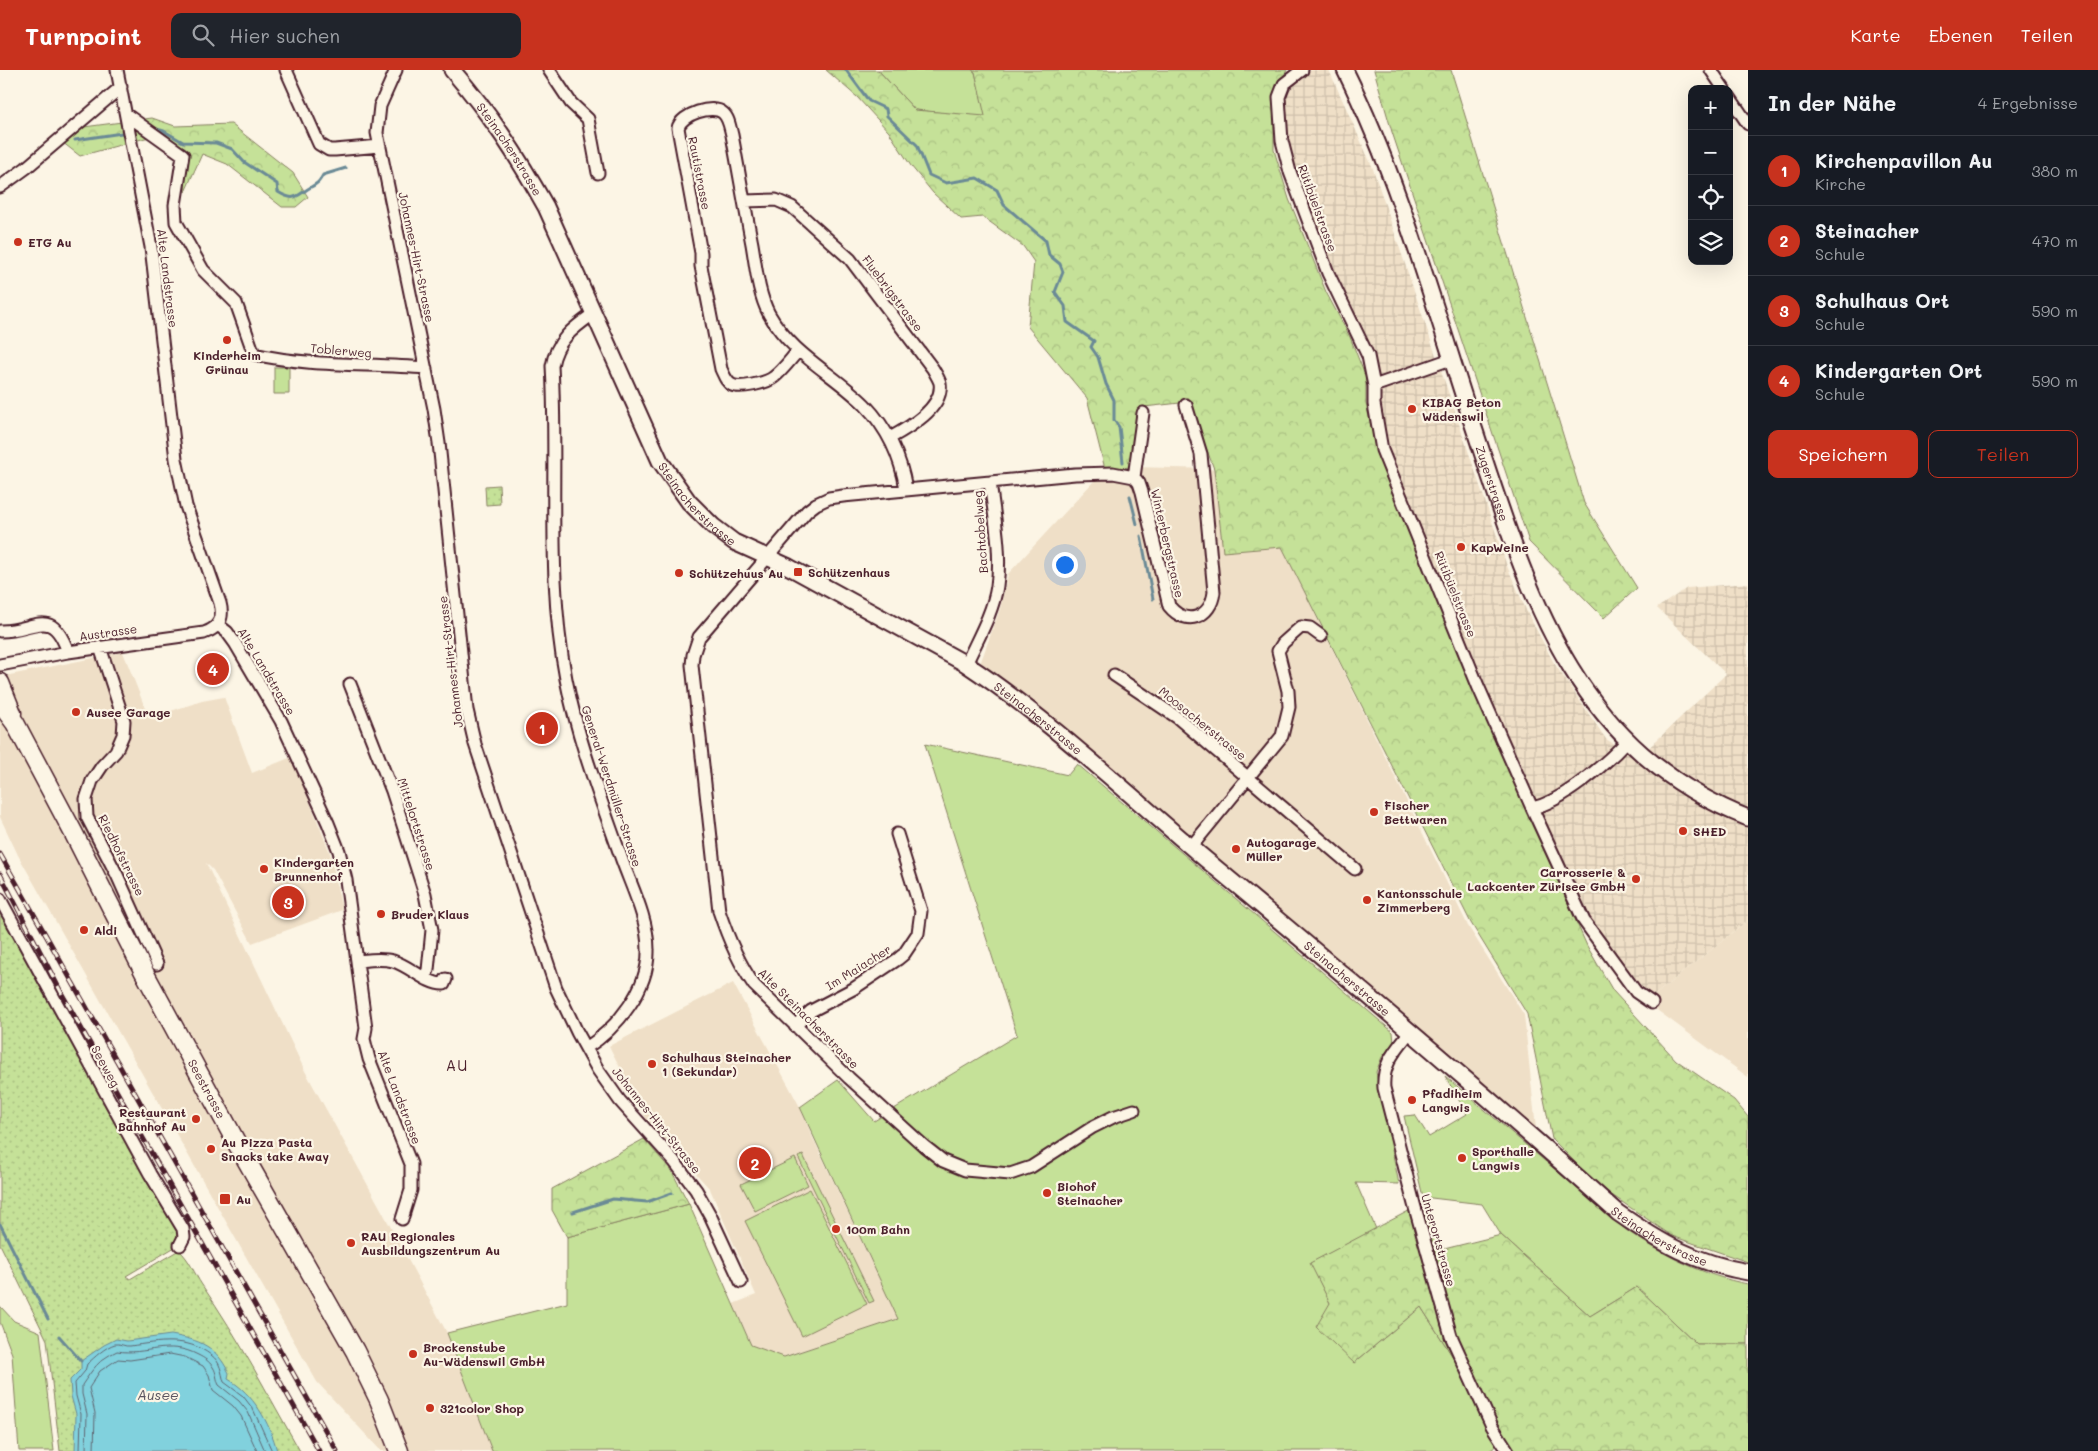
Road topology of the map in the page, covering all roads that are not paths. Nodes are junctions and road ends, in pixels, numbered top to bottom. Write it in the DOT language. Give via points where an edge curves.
graph roads {
  1 [pos="117,70"];
  2 [pos="286,70"];
  3 [pos="396,70"];
  4 [pos="452,70"];
  5 [pos="549,70"];
  6 [pos="1302,70"];
  7 [pos="1345,70"];
  8 [pos="1711,70"];
  9 [pos="1721,85"];
  10 [pos="121,87"];
  11 [pos="1733,102"];
  12 [pos="127,115"];
  13 [pos="1748,124"];
  14 [pos="380,146"];
  15 [pos="598,173"];
  16 [pos="0,188"];
  17 [pos="744,201"];
  18 [pos="593,314"];
  19 [pos="798,351"];
  20 [pos="1451,359"];
  21 [pos="426,368"];
  22 [pos="1374,386"];
  23 [pos="1186,405"];
  24 [pos="1143,413"];
  25 [pos="890,438"];
  26 [pos="1134,477"];
  27 [pos="990,482"];
  28 [pos="906,489"];
  29 [pos="767,557"];
  30 [pos="218,625"];
  31 [pos="1,633"];
  32 [pos="1321,636"];
  33 [pos="100,647"];
  34 [pos="68,652"];
  35 [pos="966,664"];
  36 [pos="0,666"];
  37 [pos="1114,675"];
  38 [pos="0,683"];
  39 [pos="350,684"];
  40 [pos="0,703"];
  41 [pos="16,723"];
  42 [pos="1628,740"];
  43 [pos="1248,778"];
  44 [pos="1532,808"];
  45 [pos="1748,818"];
  46 [pos="897,834"];
  47 [pos="1191,847"];
  48 [pos="1354,869"];
  49 [pos="0,899"];
  50 [pos="358,961"];
  51 [pos="157,964"];
  52 [pos="425,977"];
  53 [pos="446,979"];
  54 [pos="1652,1003"];
  55 [pos="796,1026"];
  56 [pos="1409,1033"];
  57 [pos="586,1048"];
  58 [pos="1134,1110"];
  59 [pos="402,1219"];
  60 [pos="180,1245"];
  61 [pos="1748,1272"];
  62 [pos="741,1282"];
  63 [pos="400,1451"];
  64 [pos="1508,1451"];
  1 -- 10 [label="street, Alte Landstrasse"];
  2 -- 14 [label="street" via="318,144 329,150"];
  3 -- 14 [label="street, Johannes-Hirt-Strasse" via="380,106 377,133"];
  4 -- 18 [label="street, Steinacherstrasse" via="500,129 529,177 546,207"];
  5 -- 15 [label="street" via="571,103 588,119"];
  6 -- 22 [label="street, Rütibüelstrasse" via="1284,84 1279,97 1286,160 1316,246 1368,356"];
  7 -- 20 [label="street, Zugerstrasse" via="1400,204"];
  8 -- 9 [label="street"];
  10 -- 12 [label="street, Alte Landstrasse"];
  10 -- 16 [label="street"];
  11 -- 13 [label="street"];
  12 -- 21 [label="street, Toblerweg" via="183,154 175,205 176,222 203,270 236,303 254,354 341,364"];
  12 -- 30 [label="street, Alte Landstrasse" via="151,247 176,459 186,506 222,610"];
  14 -- 21 [label="street, Johannes-Hirt-Strasse"];
  17 -- 19 [label="street, Rautistrasse" via="763,298 778,327"];
  17 -- 19 [label="street, Rautistrasse" via="726,116 716,110 683,118 678,128 701,266 725,379 736,386 765,382 778,374"];
  17 -- 25 [label="street, Fluebrigstrasse" via="776,200 801,215 850,259 933,369 940,383 938,401 932,409"];
  18 -- 29 [label="street, Steinacherstrasse" via="652,447 678,489 722,534"];
  18 -- 57 [label="street, General-Werdmüller-Strasse" via="560,341 553,360 556,612 565,678 576,723 641,914 648,949 645,974 636,996 604,1033"];
  19 -- 25 [label="street" via="865,406"];
  20 -- 22 [label="street"];
  20 -- 42 [label="street, Zugerstrasse" via="1508,529 1542,616 1573,674"];
  21 -- 57 [label="street, Johannes-Hirt-Strasse" via="438,434 441,492 472,736 556,988"];
  22 -- 44 [label="street, Rütibüelstrasse" via="1382,450 1478,686"];
  23 -- 26 [label="street, Winterbergstrasse" via="1201,454 1214,592 1211,606 1202,614 1190,618 1180,616 1169,606 1142,492"];
  24 -- 26 [label="street"];
  25 -- 28 [label="street" via="902,464"];
  26 -- 27 [label="street" via="1114,473 1075,474"];
  27 -- 28 [label="street"];
  27 -- 35 [label="street, Bachtobelweg" via="997,586 990,611"];
  28 -- 29 [label="street" via="842,496 816,504 790,528"];
  29 -- 35 [label="street, Steinacherstrasse"];
  29 -- 55 [label="street, Alte Steinacherstrasse" via="699,637 692,665 719,911 745,972"];
  30 -- 33 [label="street, Austrasse" via="204,633"];
  30 -- 50 [label="street, Alte Landstrasse" via="235,643 278,715 328,823 346,880"];
  31 -- 34 [label="street" via="51,625 58,630"];
  32 -- 43 [label="street, Moosacherstrasse" via="1310,628 1301,628 1279,647 1278,656 1288,691 1286,722 1282,736"];
  33 -- 34 [label="street, Austrasse"];
  33 -- 51 [label="street, Riedhofstrasse" via="124,721 123,735 116,752 92,781 86,799 87,817"];
  34 -- 36 [label="street, Austrasse"];
  35 -- 47 [label="street, Steinacherstrasse" via="1040,718"];
  37 -- 43 [label="street, Moosacherstrasse" via="1178,718"];
  38 -- 41 [label="main road, Seestrasse"];
  39 -- 52 [label="street, Mittelortstrasse" via="392,791 425,894 432,930"];
  40 -- 41 [label="main road, Seestrasse"];
  41 -- 63 [label="main road, Seestrasse" via="148,980 358,1358"];
  42 -- 44 [label="street" via="1611,758 1552,801"];
  42 -- 45 [label="street, Zugerstrasse" via="1686,787"];
  43 -- 47 [label="street, Moosacherstrasse"];
  43 -- 48 [label="street, Moosacherstrasse"];
  44 -- 54 [label="street, Rütibüelstrasse" via="1584,921 1636,992"];
  46 -- 55 [label="street, Im Maiacher" via="921,910 918,933 898,959 853,989 810,1011"];
  47 -- 56 [label="street, Steinacherstrasse"];
  49 -- 60 [label="street, Seeweg" via="150,1174 184,1229"];
  50 -- 52 [label="street" via="392,961"];
  50 -- 59 [label="street, Alte Landstrasse" via="368,1059 411,1164 411,1190"];
  52 -- 53 [label="street" via="436,984 444,984"];
  55 -- 58 [label="street, Alte Steinacherstrasse" via="924,1146 965,1170 1010,1174 1031,1167 1113,1117"];
  56 -- 61 [label="street, Steinacherstrasse" via="1618,1213 1654,1239 1707,1262"];
  56 -- 64 [label="street, Unterortstrasse" via="1388,1061 1384,1088 1451,1336 1492,1426"];
  57 -- 62 [label="street, Johannes-Hirt-Strasse" via="620,1101 696,1190"];
}
